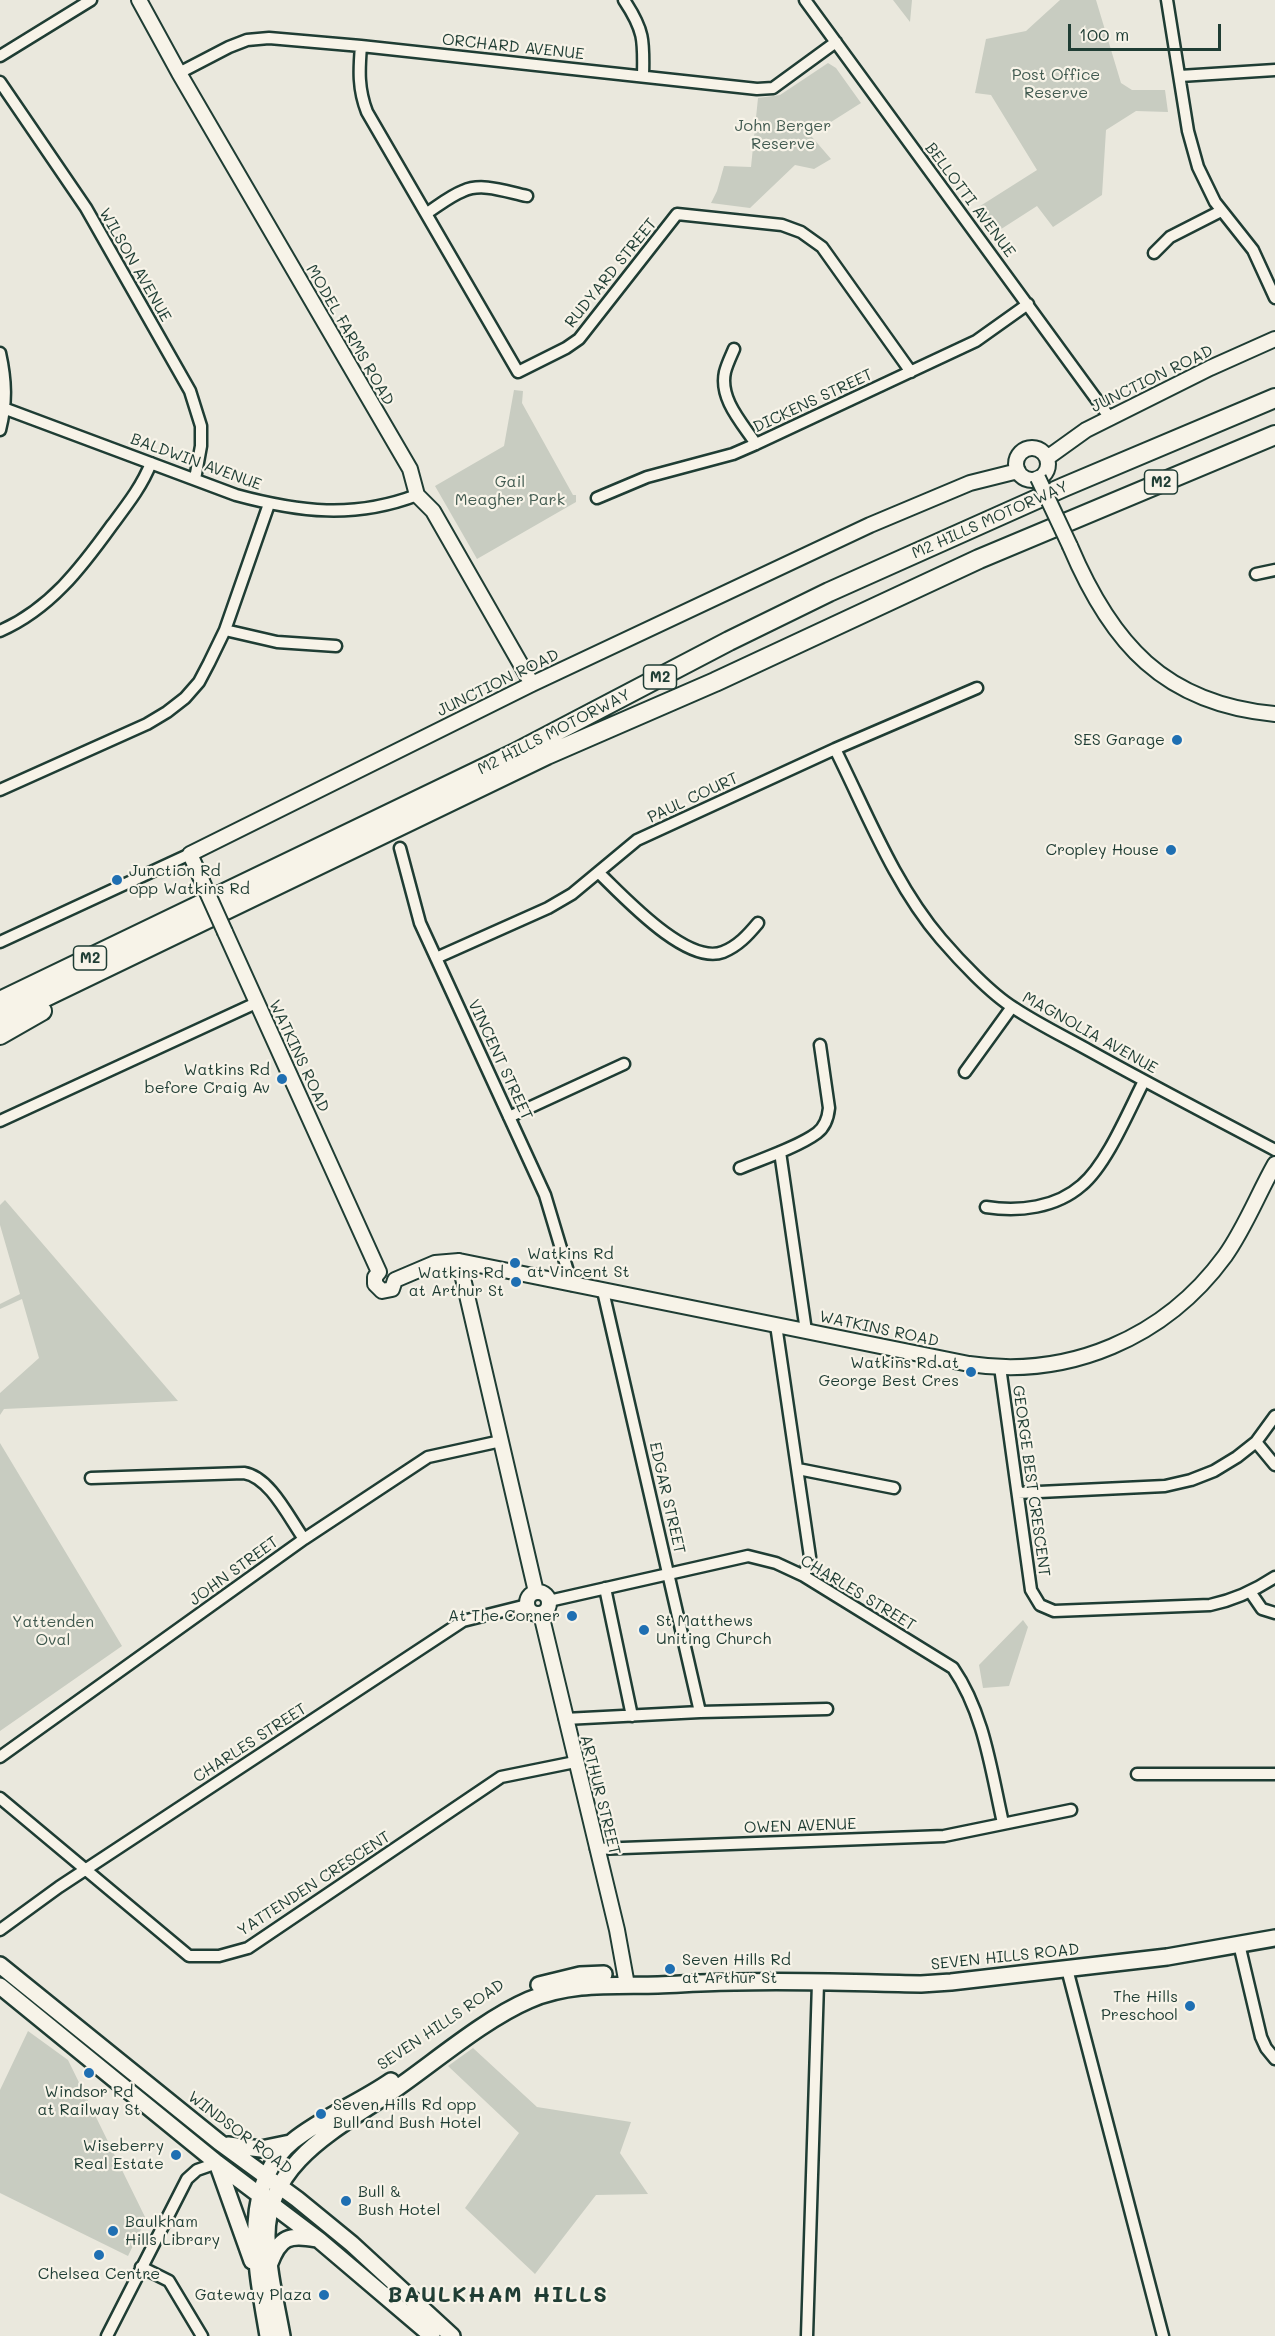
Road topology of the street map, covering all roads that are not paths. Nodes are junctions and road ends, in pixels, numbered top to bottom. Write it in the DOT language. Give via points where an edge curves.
graph roads {
  1 [pos="91,0"];
  2 [pos="139,0"];
  3 [pos="624,0"];
  4 [pos="804,0"];
  5 [pos="1167,0"];
  6 [pos="836,42"];
  7 [pos="361,46"];
  8 [pos="1,52"];
  9 [pos="1275,70"];
  10 [pos="179,73"];
  11 [pos="643,76"];
  12 [pos="1180,76"];
  13 [pos="0,82"];
  14 [pos="527,196"];
  15 [pos="1221,211"];
  16 [pos="427,213"];
  17 [pos="1154,253"];
  18 [pos="1275,298"];
  19 [pos="1028,304"];
  20 [pos="1275,339"];
  21 [pos="734,349"];
  22 [pos="0,353"];
  23 [pos="912,372"];
  24 [pos="1275,398"];
  25 [pos="6,408"];
  26 [pos="1110,418"];
  27 [pos="0,430"];
  28 [pos="1275,435"];
  29 [pos="756,444"];
  30 [pos="1047,458"];
  31 [pos="151,463"];
  32 [pos="1018,471"];
  33 [pos="1038,478"];
  34 [pos="195,479"];
  35 [pos="417,495"];
  36 [pos="597,498"];
  37 [pos="269,504"];
  38 [pos="1275,570"];
  39 [pos="1256,574"];
  40 [pos="225,630"];
  41 [pos="0,631"];
  42 [pos="336,646"];
  43 [pos="532,684"];
  44 [pos="976,688"];
  45 [pos="1275,714"];
  46 [pos="835,749"];
  47 [pos="0,790"];
  48 [pos="400,848"];
  49 [pos="190,854"];
  50 [pos="599,873"];
  51 [pos="180,915"];
  52 [pos="758,923"];
  53 [pos="0,942"];
  54 [pos="154,944"];
  55 [pos="436,958"];
  56 [pos="0,989"];
  57 [pos="0,1001"];
  58 [pos="256,1003"];
  59 [pos="1012,1007"];
  60 [pos="0,1019"];
  61 [pos="0,1035"];
  62 [pos="820,1045"];
  63 [pos="624,1064"];
  64 [pos="964,1072"];
  65 [pos="1144,1081"];
  66 [pos="509,1117"];
  67 [pos="0,1121"];
  68 [pos="1275,1150"];
  69 [pos="780,1152"];
  70 [pos="1275,1164"];
  71 [pos="740,1168"];
  72 [pos="986,1207"];
  73 [pos="459,1261"];
  74 [pos="572,1285"];
  75 [pos="603,1291"];
  76 [pos="776,1325"];
  77 [pos="806,1331"];
  78 [pos="1000,1367"];
  79 [pos="1275,1416"];
  80 [pos="501,1441"];
  81 [pos="1256,1442"];
  82 [pos="1275,1465"];
  83 [pos="798,1469"];
  84 [pos="92,1478"];
  85 [pos="894,1488"];
  86 [pos="1018,1493"];
  87 [pos="304,1539"];
  88 [pos="669,1573"];
  89 [pos="804,1576"];
  90 [pos="1275,1577"];
  91 [pos="605,1588"];
  92 [pos="536,1592"];
  93 [pos="1251,1593"];
  94 [pos="549,1601"];
  95 [pos="527,1605"];
  96 [pos="1275,1613"];
  97 [pos="540,1614"];
  98 [pos="827,1709"];
  99 [pos="700,1712"];
  100 [pos="632,1716"];
  101 [pos="565,1719"];
  102 [pos="0,1757"];
  103 [pos="575,1762"];
  104 [pos="1137,1774"];
  105 [pos="1275,1774"];
  106 [pos="0,1798"];
  107 [pos="1071,1810"];
  108 [pos="1003,1823"];
  109 [pos="597,1849"];
  110 [pos="83,1868"];
  111 [pos="0,1930"];
  112 [pos="1275,1938"];
  113 [pos="1239,1944"];
  114 [pos="0,1965"];
  115 [pos="1067,1969"];
  116 [pos="626,1980"];
  117 [pos="818,1983"];
  118 [pos="0,1986"];
  119 [pos="1275,2059"];
  120 [pos="219,2142"];
  121 [pos="293,2142"];
  122 [pos="217,2163"];
  123 [pos="265,2175"];
  124 [pos="279,2186"];
  125 [pos="266,2199"];
  126 [pos="319,2240"];
  127 [pos="269,2266"];
  128 [pos="141,2267"];
  129 [pos="259,2280"];
  130 [pos="107,2336"];
  131 [pos="202,2336"];
  132 [pos="268,2336"];
  133 [pos="282,2336"];
  134 [pos="432,2336"];
  135 [pos="452,2336"];
  136 [pos="807,2336"];
  137 [pos="1163,2336"];
  1 -- 8 [label="street"];
  2 -- 10 [label="street, MODEL FARMS ROAD"];
  3 -- 11 [label="street" via="638,22 644,43"];
  4 -- 6 [label="street, BELLOTTI AVENUE"];
  5 -- 12 [label="street"];
  6 -- 11 [label="street, ORCHARD AVENUE" via="773,88"];
  6 -- 19 [label="street, BELLOTTI AVENUE"];
  7 -- 10 [label="street, ORCHARD AVENUE" via="270,38 247,40"];
  7 -- 11 [label="street, ORCHARD AVENUE"];
  7 -- 16 [label="street" via="358,76 367,112"];
  9 -- 12 [label="street"];
  10 -- 35 [label="street, MODEL FARMS ROAD" via="410,469"];
  12 -- 15 [label="street" via="1195,156"];
  13 -- 34 [label="street, WILSON AVENUE" via="86,208 190,391 201,426"];
  14 -- 16 [label="street" via="476,187 463,190"];
  15 -- 17 [label="street" via="1170,237"];
  15 -- 18 [label="street" via="1253,250"];
  16 -- 23 [label="street, RUDYARD STREET" via="518,372 579,339 677,214 782,225 801,232 822,247"];
  19 -- 23 [label="street, DICKENS STREET" via="976,341"];
  19 -- 26 [label="street, BELLOTTI AVENUE"];
  20 -- 26 [label="street, JUNCTION ROAD"];
  21 -- 29 [label="street" via="725,371 727,399"];
  22 -- 25 [label="street" via="6,377"];
  23 -- 29 [label="street, DICKENS STREET"];
  24 -- 51 [label="highway, M2 HILLS MOTORWAY / M2" via="829,592 515,753"];
  25 -- 27 [label="street"];
  25 -- 31 [label="street, BALDWIN AVENUE"];
  26 -- 30 [label="street, JUNCTION ROAD"];
  28 -- 54 [label="highway, M2 HILLS MOTORWAY / M2" via="979,559 547,755"];
  29 -- 36 [label="street, DICKENS STREET" via="646,477"];
  30 -- 32 [label="street" via="1036,448 1026,449 1016,460"];
  30 -- 33 [label="street" via="1046,471"];
  31 -- 34 [label="street, BALDWIN AVENUE"];
  31 -- 41 [label="street" via="143,482 79,571 36,610"];
  32 -- 33 [label="street" via="1025,478"];
  32 -- 43 [label="street, JUNCTION ROAD" via="981,479 870,525"];
  33 -- 45 [label="street, bridge" via="1090,592 1114,630 1143,660 1174,683 1206,699"];
  34 -- 37 [label="street, BALDWIN AVENUE"];
  35 -- 37 [label="street, BALDWIN AVENUE" via="366,510 303,510"];
  35 -- 43 [label="street, MODEL FARMS ROAD" via="433,511"];
  37 -- 40 [label="street"];
  38 -- 39 [label="street"];
  40 -- 42 [label="street" via="277,642"];
  40 -- 47 [label="street" via="199,682 167,712"];
  43 -- 49 [label="street, JUNCTION ROAD"];
  44 -- 46 [label="street, PAUL COURT"];
  46 -- 50 [label="street, PAUL COURT" via="637,840"];
  46 -- 59 [label="street, MAGNOLIA AVENUE" via="919,909 942,940"];
  48 -- 55 [label="street, VINCENT STREET" via="418,916"];
  49 -- 53 [label="street, JUNCTION ROAD"];
  49 -- 58 [label="street, WATKINS ROAD, bridge"];
  50 -- 52 [label="street" via="659,931 702,952 722,952 742,941"];
  50 -- 55 [label="street, PAUL COURT" via="548,908"];
  51 -- 56 [label="highway"];
  51 -- 57 [label="highway, M2 HILLS MOTORWAY / M2"];
  54 -- 60 [label="highway, M2 HILLS MOTORWAY / M2"];
  54 -- 61 [label="highway"];
  55 -- 66 [label="street, VINCENT STREET"];
  58 -- 67 [label="street"];
  58 -- 73 [label="street, WATKINS ROAD" via="379,1272 376,1287 382,1291 392,1289 395,1280 435,1263"];
  59 -- 64 [label="street"];
  59 -- 65 [label="street, MAGNOLIA AVENUE"];
  62 -- 69 [label="street" via="828,1118 817,1133"];
  63 -- 66 [label="street"];
  65 -- 68 [label="street, MAGNOLIA AVENUE"];
  65 -- 72 [label="street" via="1098,1166 1082,1185 1035,1208"];
  66 -- 74 [label="street, VINCENT STREET" via="545,1195"];
  69 -- 71 [label="street"];
  69 -- 77 [label="street"];
  70 -- 78 [label="street, WATKINS ROAD" via="1226,1254 1192,1296 1166,1316 1142,1332 1089,1355 1043,1366"];
  73 -- 74 [label="street, WATKINS ROAD"];
  73 -- 80 [label="street"];
  74 -- 75 [label="street, WATKINS ROAD"];
  75 -- 76 [label="street, WATKINS ROAD"];
  75 -- 88 [label="street, EDGAR STREET"];
  76 -- 77 [label="street, WATKINS ROAD"];
  76 -- 83 [label="street"];
  77 -- 78 [label="street, WATKINS ROAD"];
  78 -- 86 [label="street, GEORGE BEST CRESCENT"];
  79 -- 81 [label="street"];
  80 -- 87 [label="street, JOHN STREET" via="428,1457"];
  80 -- 92 [label="street"];
  81 -- 82 [label="street"];
  81 -- 86 [label="street" via="1214,1471 1165,1486"];
  83 -- 85 [label="street"];
  83 -- 89 [label="street" via="810,1557"];
  84 -- 87 [label="street" via="254,1474"];
  86 -- 93 [label="street, GEORGE BEST CRESCENT" via="1032,1590 1046,1610 1210,1605"];
  87 -- 102 [label="street, JOHN STREET"];
  88 -- 89 [label="street, CHARLES STREET" via="748,1556"];
  88 -- 91 [label="street, CHARLES STREET"];
  88 -- 99 [label="street, EDGAR STREET"];
  89 -- 108 [label="street, CHARLES STREET" via="953,1668 981,1726"];
  90 -- 93 [label="street, GEORGE BEST CRESCENT"];
  91 -- 94 [label="street, CHARLES STREET"];
  91 -- 100 [label="street"];
  92 -- 94 [label="street"];
  92 -- 95 [label="street" via="528,1598"];
  93 -- 96 [label="street" via="1262,1609"];
  94 -- 97 [label="street" via="546,1611"];
  95 -- 97 [label="street" via="531,1612"];
  95 -- 110 [label="street, CHARLES STREET" via="463,1621"];
  97 -- 101 [label="street, ARTHUR STREET"];
  98 -- 99 [label="street"];
  99 -- 100 [label="street"];
  100 -- 101 [label="street"];
  101 -- 103 [label="street, ARTHUR STREET"];
  103 -- 109 [label="street, ARTHUR STREET"];
  103 -- 110 [label="street, YATTENDEN CRESCENT" via="501,1777 248,1947 219,1956 189,1956"];
  104 -- 105 [label="street"];
  106 -- 110 [label="street"];
  107 -- 108 [label="street, OWEN AVENUE"];
  108 -- 109 [label="street, OWEN AVENUE" via="944,1836"];
  109 -- 116 [label="street, ARTHUR STREET"];
  110 -- 111 [label="street, CHARLES STREET"];
  112 -- 113 [label="main road, SEVEN HILLS ROAD"];
  113 -- 115 [label="main road, SEVEN HILLS ROAD"];
  113 -- 119 [label="street" via="1262,2037"];
  114 -- 120 [label="main road, WINDSOR ROAD"];
  115 -- 117 [label="main road, SEVEN HILLS ROAD" via="921,1984"];
  115 -- 137 [label="street"];
  116 -- 117 [label="main road, SEVEN HILLS ROAD"];
  116 -- 121 [label="main road, SEVEN HILLS ROAD" via="580,1975 529,1989 498,2005 386,2084"];
  116 -- 124 [label="main road, SEVEN HILLS ROAD" via="557,1990 502,2014 313,2146 290,2168"];
  117 -- 136 [label="street"];
  118 -- 122 [label="main road"];
  120 -- 121 [label="main road" via="261,2150"];
  120 -- 123 [label="main road, WINDSOR ROAD"];
  121 -- 123 [label="main road, SEVEN HILLS ROAD"];
  122 -- 125 [label="main road"];
  122 -- 128 [label="street" via="192,2173"];
  122 -- 129 [label="main road"];
  123 -- 124 [label="main road, WINDSOR ROAD"];
  123 -- 125 [label="main road, SEVEN HILLS ROAD"];
  124 -- 125 [label="main road, SEVEN HILLS ROAD"];
  124 -- 135 [label="main road, WINDSOR ROAD" via="352,2244"];
  125 -- 126 [label="main road"];
  125 -- 127 [label="main road"];
  125 -- 129 [label="main road" via="256,2245"];
  126 -- 127 [label="main road" via="294,2236 285,2240"];
  126 -- 134 [label="main road"];
  127 -- 133 [label="main road"];
  128 -- 130 [label="street"];
  128 -- 131 [label="street" via="169,2281"];
  129 -- 132 [label="main road"];
}
